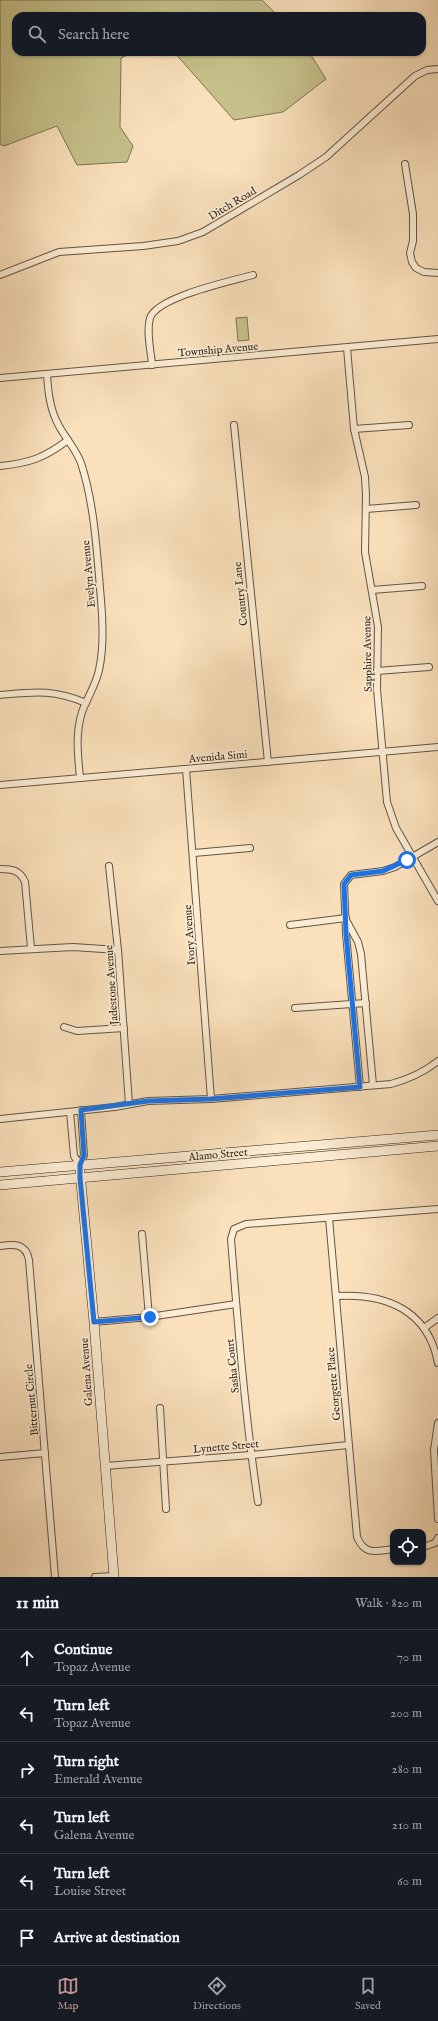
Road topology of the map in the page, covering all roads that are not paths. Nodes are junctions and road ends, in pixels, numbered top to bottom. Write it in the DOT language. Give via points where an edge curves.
graph roads {
  1 [pos="438,69"];
  2 [pos="405,164"];
  3 [pos="438,273"];
  4 [pos="0,275"];
  5 [pos="253,275"];
  6 [pos="438,339"];
  7 [pos="347,348"];
  8 [pos="152,365"];
  9 [pos="47,374"];
  10 [pos="0,378"];
  11 [pos="409,424"];
  12 [pos="234,425"];
  13 [pos="354,429"];
  14 [pos="68,440"];
  15 [pos="0,466"];
  16 [pos="416,505"];
  17 [pos="366,509"];
  18 [pos="422,586"];
  19 [pos="372,590"];
  20 [pos="429,666"];
  21 [pos="377,671"];
  22 [pos="0,695"];
  23 [pos="86,703"];
  24 [pos="438,747"];
  25 [pos="382,752"];
  26 [pos="268,762"];
  27 [pos="186,769"];
  28 [pos="80,778"];
  29 [pos="0,785"];
  30 [pos="438,842"];
  31 [pos="250,848"];
  32 [pos="194,853"];
  33 [pos="413,857"];
  34 [pos="109,866"];
  35 [pos="0,870"];
  36 [pos="438,901"];
  37 [pos="346,918"];
  38 [pos="290,925"];
  39 [pos="31,948"];
  40 [pos="118,950"];
  41 [pos="0,951"];
  42 [pos="366,1003"];
  43 [pos="353,1004"];
  44 [pos="296,1008"];
  45 [pos="64,1027"];
  46 [pos="124,1028"];
  47 [pos="438,1061"];
  48 [pos="373,1085"];
  49 [pos="360,1087"];
  50 [pos="211,1099"];
  51 [pos="130,1104"];
  52 [pos="81,1110"];
  53 [pos="70,1112"];
  54 [pos="0,1119"];
  55 [pos="438,1135"];
  56 [pos="438,1146"];
  57 [pos="80,1165"];
  58 [pos="0,1172"];
  59 [pos="80,1178"];
  60 [pos="0,1185"];
  61 [pos="438,1209"];
  62 [pos="329,1218"];
  63 [pos="142,1234"];
  64 [pos="0,1246"];
  65 [pos="336,1296"];
  66 [pos="236,1304"];
  67 [pos="150,1317"];
  68 [pos="438,1318"];
  69 [pos="94,1322"];
  70 [pos="424,1328"];
  71 [pos="438,1363"];
  72 [pos="160,1408"];
  73 [pos="438,1423"];
  74 [pos="348,1445"];
  75 [pos="45,1453"];
  76 [pos="251,1455"];
  77 [pos="0,1457"];
  78 [pos="162,1461"];
  79 [pos="105,1466"];
  80 [pos="437,1486"];
  81 [pos="258,1502"];
  82 [pos="166,1509"];
  83 [pos="438,1519"];
  84 [pos="438,1538"];
  85 [pos="426,1546"];
  86 [pos="390,1549"];
  87 [pos="114,1576"];
  88 [pos="55,1577"];
  89 [pos="96,1577"];
  1 -- 4 [label="street, Ditch Road" via="427,70 415,76 350,137 321,160 203,232 178,241 143,246 59,252"];
  2 -- 3 [label="street" via="413,214 413,241 410,253 412,262 416,268 424,272"];
  5 -- 8 [label="street" via="185,295 156,309 150,317 149,324"];
  6 -- 7 [label="street, Township Avenue"];
  7 -- 8 [label="street, Township Avenue"];
  7 -- 13 [label="street, Sapphire Avenue"];
  8 -- 9 [label="street, Township Avenue"];
  9 -- 10 [label="street, Township Avenue"];
  9 -- 14 [label="street, Evelyn Avenue" via="53,412"];
  11 -- 13 [label="street"];
  12 -- 26 [label="street, Country Lane"];
  13 -- 17 [label="street, Sapphire Avenue" via="365,477"];
  14 -- 15 [label="street" via="39,459"];
  14 -- 23 [label="street, Evelyn Avenue" via="79,458 88,490 101,602 101,662"];
  16 -- 17 [label="street"];
  17 -- 19 [label="street, Sapphire Avenue" via="365,552"];
  18 -- 19 [label="street"];
  19 -- 21 [label="street, Sapphire Avenue" via="378,627"];
  20 -- 21 [label="street"];
  21 -- 25 [label="street, Sapphire Avenue"];
  22 -- 23 [label="street" via="50,692 68,695"];
  23 -- 28 [label="street, Evelyn Avenue" via="78,726"];
  24 -- 25 [label="street, Avenida Simi"];
  25 -- 26 [label="street, Avenida Simi"];
  25 -- 33 [label="street, Sapphire Avenue" via="391,817"];
  26 -- 27 [label="street, Avenida Simi"];
  27 -- 28 [label="street, Avenida Simi"];
  27 -- 32 [label="street, Ivory Avenue"];
  28 -- 29 [label="street, Avenida Simi"];
  30 -- 33 [label="street"];
  31 -- 32 [label="street"];
  32 -- 50 [label="street, Ivory Avenue"];
  33 -- 36 [label="street, Sapphire Avenue"];
  33 -- 37 [label="street" via="383,871 356,874 346,879 343,889"];
  34 -- 40 [label="street, Jadestone Avenue"];
  35 -- 39 [label="street" via="17,871 25,882"];
  37 -- 38 [label="street"];
  37 -- 42 [label="street" via="358,942"];
  37 -- 43 [label="street"];
  39 -- 40 [label="street"];
  39 -- 41 [label="street"];
  40 -- 46 [label="street, Jadestone Avenue"];
  42 -- 43 [label="street"];
  42 -- 48 [label="street"];
  43 -- 44 [label="street"];
  43 -- 49 [label="street"];
  45 -- 46 [label="street" via="77,1031"];
  46 -- 51 [label="street, Jadestone Avenue"];
  47 -- 48 [label="street" via="408,1080"];
  48 -- 49 [label="street"];
  49 -- 50 [label="street"];
  50 -- 51 [label="street"];
  51 -- 52 [label="street"];
  52 -- 53 [label="street"];
  52 -- 57 [label="street, Galena Avenue" via="84,1155"];
  53 -- 54 [label="street"];
  53 -- 57 [label="street, Galena Avenue" via="74,1156"];
  55 -- 57 [label="main road, Alamo Street"];
  56 -- 59 [label="main road, Alamo Street"];
  57 -- 58 [label="main road, Alamo Street"];
  57 -- 59 [label="main road, Galena Avenue"];
  59 -- 60 [label="main road, Alamo Street"];
  59 -- 69 [label="main road, Galena Avenue"];
  61 -- 62 [label="street"];
  62 -- 65 [label="street, Georgette Place"];
  62 -- 66 [label="street, Sasha Court" via="246,1224 234,1229 231,1239"];
  63 -- 67 [label="street"];
  64 -- 75 [label="street, Bitternut Circle" via="18,1245 28,1253"];
  65 -- 70 [label="street" via="368,1296 386,1300 408,1312"];
  65 -- 74 [label="street, Georgette Place"];
  66 -- 67 [label="street"];
  66 -- 76 [label="street, Sasha Court"];
  67 -- 69 [label="street"];
  68 -- 70 [label="street"];
  69 -- 79 [label="main road, Galena Avenue"];
  70 -- 71 [label="street" via="432,1342"];
  72 -- 78 [label="street"];
  73 -- 80 [label="street" via="434,1450"];
  74 -- 76 [label="street, Lynette Street"];
  74 -- 86 [label="street, Georgette Place" via="357,1537 362,1547 372,1551"];
  75 -- 77 [label="street"];
  75 -- 88 [label="street, Bitternut Circle"];
  76 -- 78 [label="street, Lynette Street"];
  76 -- 81 [label="street, Sasha Court"];
  78 -- 79 [label="street, Lynette Street"];
  78 -- 82 [label="street"];
  79 -- 87 [label="main road, Galena Avenue"];
  80 -- 83 [label="street"];
  84 -- 85 [label="street" via="435,1543"];
  87 -- 89 [label="street"];
}
